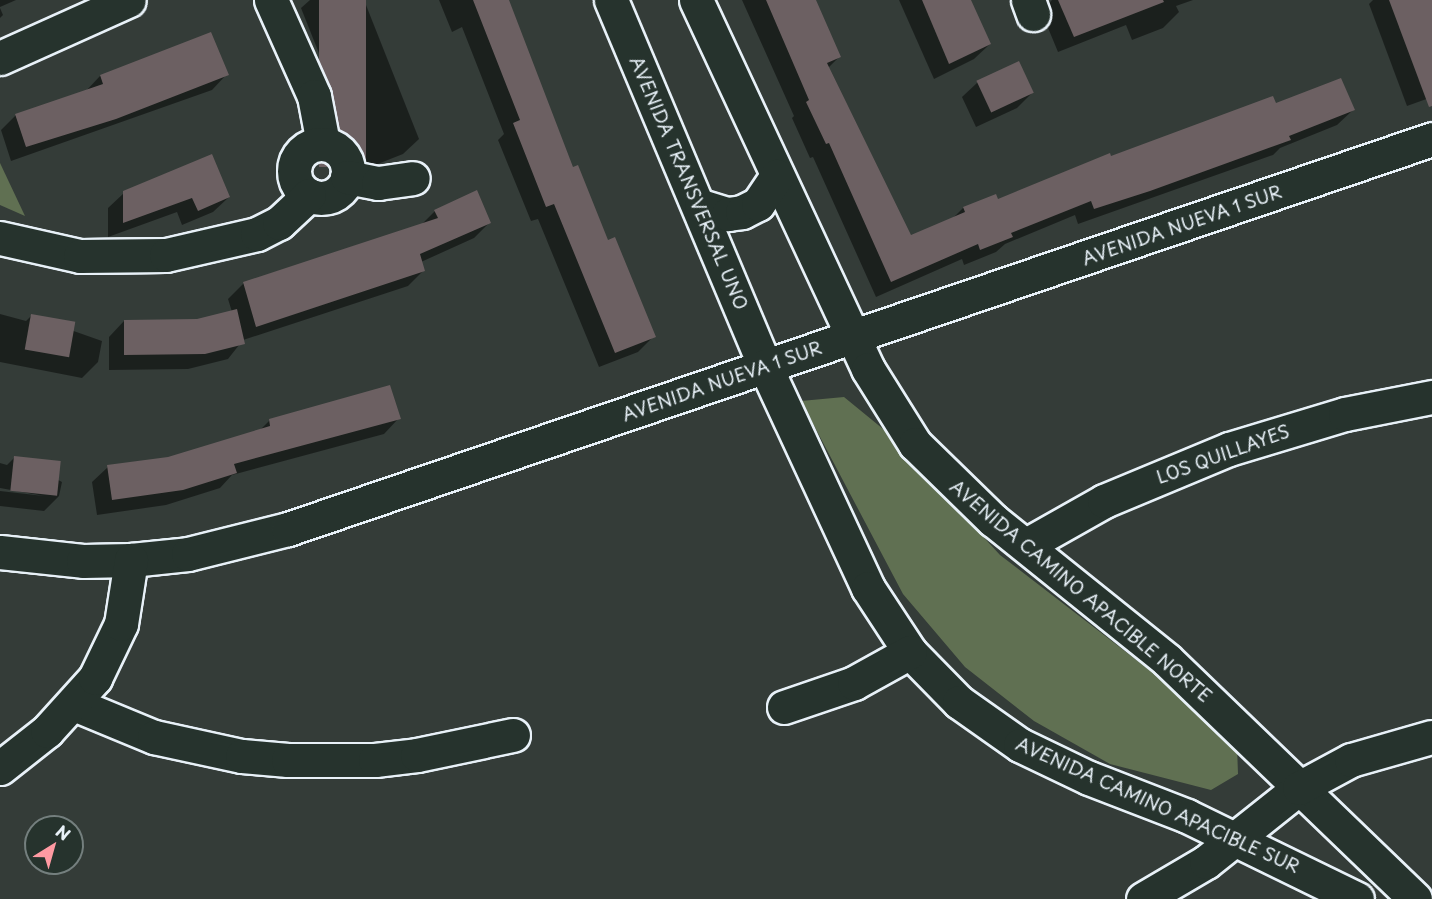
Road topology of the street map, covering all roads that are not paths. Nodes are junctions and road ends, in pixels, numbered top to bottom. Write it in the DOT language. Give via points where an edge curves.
graph roads {
  1 [pos="129,0"];
  2 [pos="271,0"];
  3 [pos="611,0"];
  4 [pos="696,0"];
  5 [pos="0,58"];
  6 [pos="1432,139"];
  7 [pos="323,143"];
  8 [pos="777,176"];
  9 [pos="347,177"];
  10 [pos="413,178"];
  11 [pos="309,195"];
  12 [pos="700,206"];
  13 [pos="0,238"];
  14 [pos="854,337"];
  15 [pos="765,366"];
  16 [pos="1432,397"];
  17 [pos="1026,545"];
  18 [pos="0,552"];
  19 [pos="131,560"];
  20 [pos="910,652"];
  21 [pos="74,704"];
  22 [pos="784,707"];
  23 [pos="513,735"];
  24 [pos="1432,737"];
  25 [pos="0,768"];
  26 [pos="1299,788"];
  27 [pos="1236,840"];
  28 [pos="1143,899"];
  29 [pos="1357,899"];
  30 [pos="1415,899"];
  1 -- 5 [label="street"];
  2 -- 7 [label="street" via="314,96"];
  3 -- 12 [label="street, AVENIDA TRANSVERSAL UNO"];
  4 -- 8 [label="street"];
  6 -- 14 [label="street, AVENIDA NUEVA 1 SUR"];
  7 -- 9 [label="street" via="340,151"];
  7 -- 11 [label="street" via="306,148 294,162 296,181"];
  8 -- 12 [label="street" via="758,204 742,212 728,214"];
  8 -- 14 [label="street"];
  9 -- 10 [label="street" via="378,183"];
  9 -- 11 [label="street" via="332,195"];
  11 -- 13 [label="street" via="279,223 257,234 166,255 80,256"];
  12 -- 15 [label="street, AVENIDA TRANSVERSAL UNO"];
  14 -- 15 [label="street, AVENIDA NUEVA 1 SUR"];
  14 -- 17 [label="street, AVENIDA CAMINO APACIBLE NORTE" via="890,410 915,444 962,493"];
  15 -- 19 [label="street, AVENIDA NUEVA 1 SUR" via="288,530 188,554"];
  15 -- 20 [label="street, AVENIDA CAMINO APACIBLE SUR" via="868,588"];
  16 -- 17 [label="street, LOS QUILLAYES" via="1345,414 1229,449 1104,501"];
  17 -- 26 [label="street, AVENIDA CAMINO APACIBLE NORTE" via="1167,660"];
  18 -- 19 [label="street, AVENIDA NUEVA 1 SUR" via="83,561"];
  19 -- 21 [label="street" via="127,597 111,649"];
  20 -- 22 [label="street" via="855,682"];
  20 -- 27 [label="street, AVENIDA CAMINO APACIBLE SUR" via="959,702 1020,745"];
  21 -- 23 [label="street" via="154,737 242,756 288,760 375,760"];
  21 -- 25 [label="street"];
  24 -- 26 [label="street" via="1351,760"];
  26 -- 27 [label="street"];
  26 -- 30 [label="street, AVENIDA CAMINO APACIBLE NORTE"];
  27 -- 28 [label="street" via="1184,877"];
  27 -- 29 [label="street, AVENIDA CAMINO APACIBLE SUR"];
}
